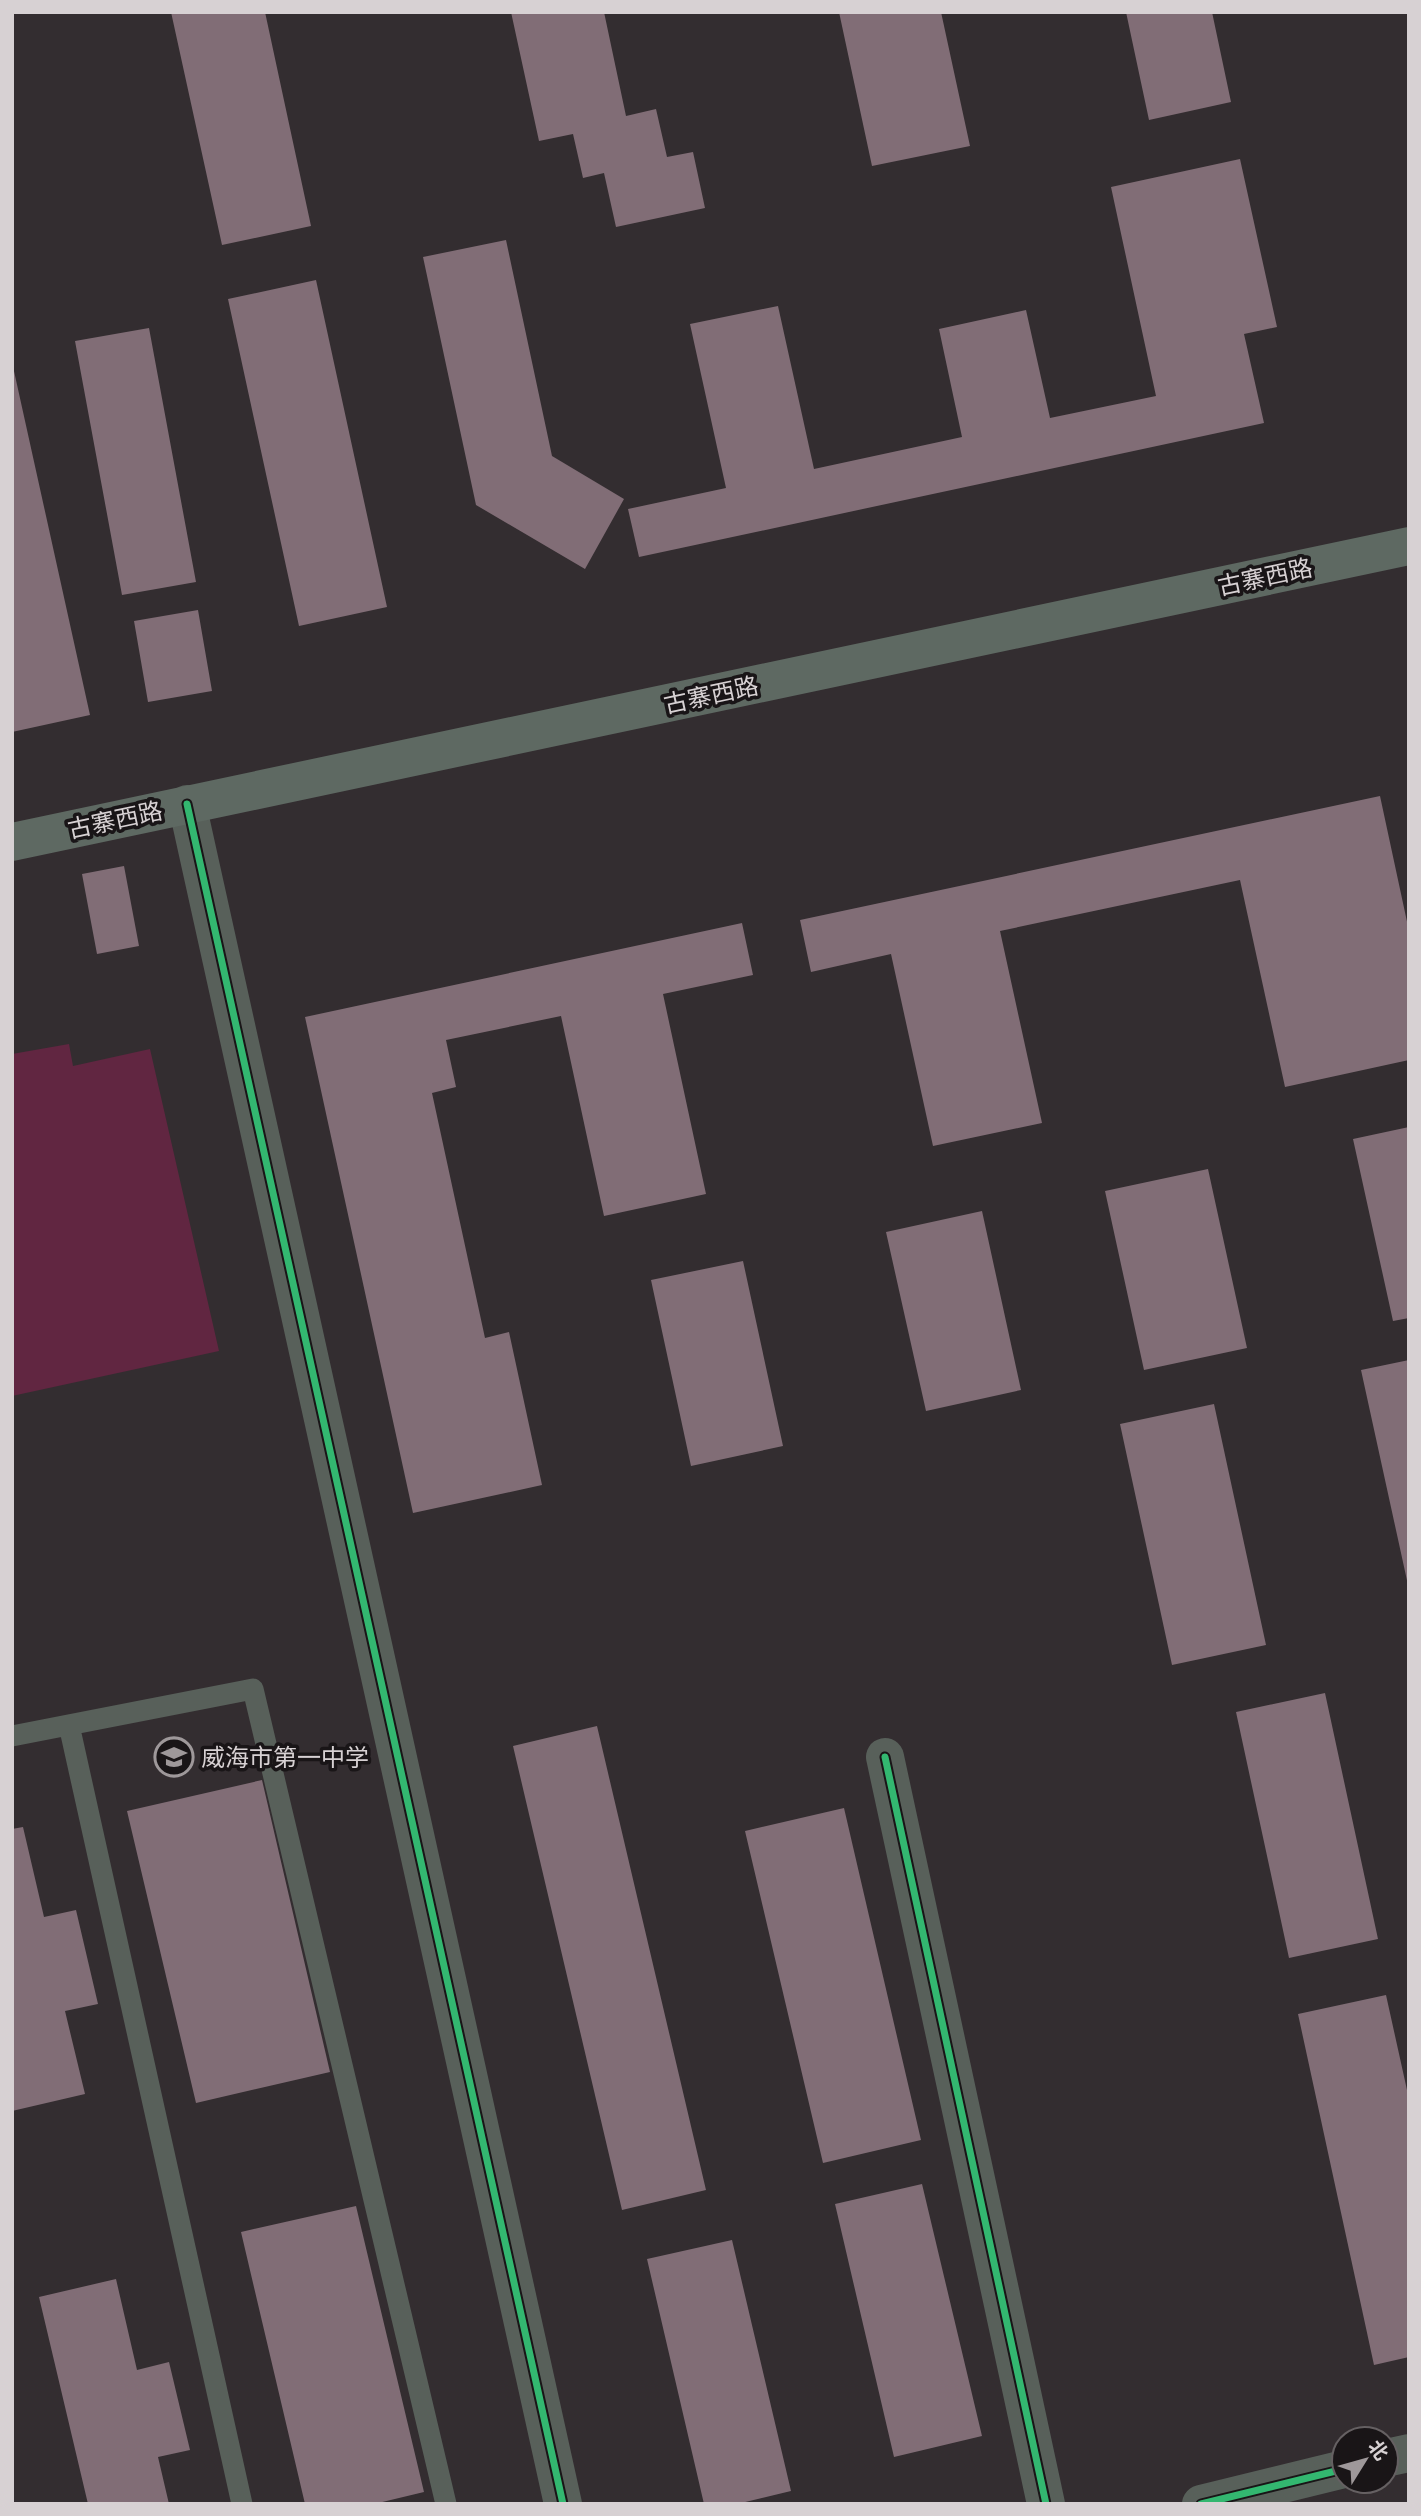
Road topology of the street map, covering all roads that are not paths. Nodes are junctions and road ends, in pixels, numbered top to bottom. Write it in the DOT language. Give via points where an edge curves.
graph roads {
  1 [pos="1409,546"];
  2 [pos="187,804"];
  3 [pos="12,842"];
  4 [pos="69,1725"];
  5 [pos="12,1736"];
  6 [pos="885,1757"];
  7 [pos="1330,2472"];
  8 [pos="242,2504"];
  9 [pos="446,2504"];
  10 [pos="563,2504"];
  11 [pos="1046,2504"];
  12 [pos="1201,2504"];
  1 -- 2 [label="main road, 古寨西路"];
  2 -- 3 [label="main road, 古寨西路"];
  2 -- 10 [label="street"];
  4 -- 5 [label="lane"];
  4 -- 8 [label="lane"];
  4 -- 9 [label="lane" via="253,1689"];
  6 -- 11 [label="street"];
  7 -- 12 [label="street"];
}
